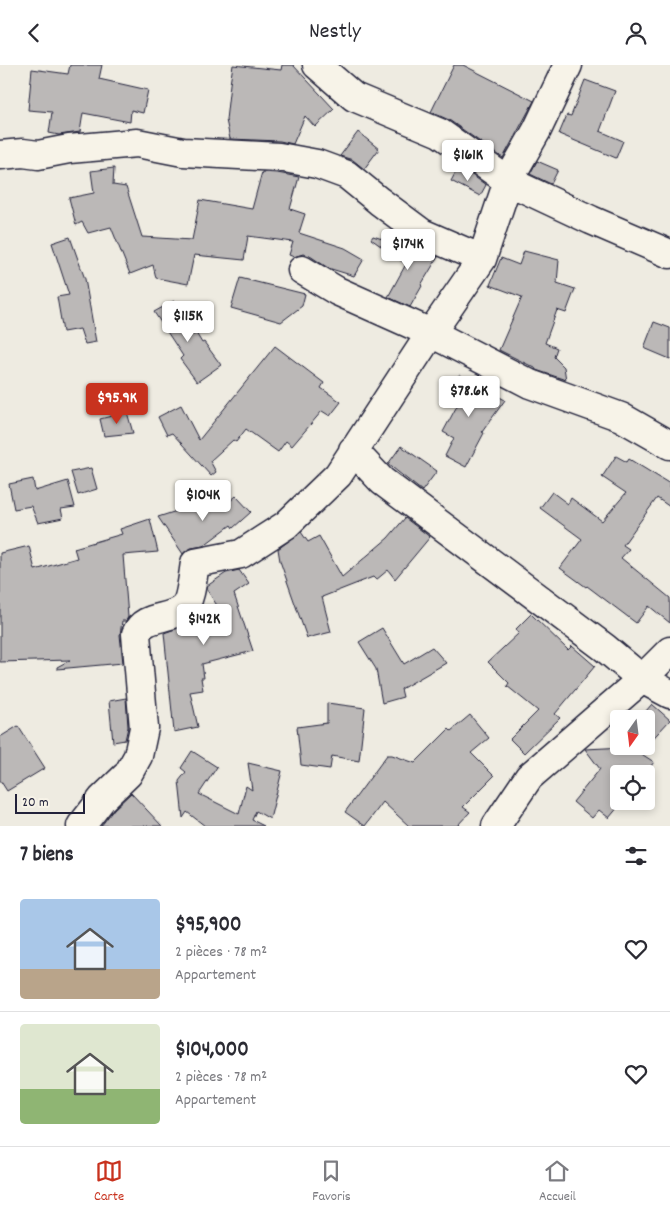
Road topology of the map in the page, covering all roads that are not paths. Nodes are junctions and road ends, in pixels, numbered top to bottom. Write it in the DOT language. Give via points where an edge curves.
graph roads {
  1 [pos="317,65"];
  2 [pos="568,65"];
  3 [pos="0,155"];
  4 [pos="508,181"];
  5 [pos="670,254"];
  6 [pos="482,259"];
  7 [pos="302,270"];
  8 [pos="431,333"];
  9 [pos="670,445"];
  10 [pos="353,450"];
  11 [pos="670,651"];
  12 [pos="642,679"];
  13 [pos="670,694"];
  14 [pos="81,826"];
  15 [pos="496,826"];
  1 -- 4 [label="street" via="354,97 440,133"];
  2 -- 4 [label="street"];
  3 -- 6 [label="street" via="38,155 137,143 183,152 279,157 317,163 347,175 422,233"];
  4 -- 5 [label="street"];
  4 -- 6 [label="street"];
  6 -- 8 [label="street"];
  7 -- 8 [label="street" via="337,291"];
  8 -- 9 [label="street" via="530,384 621,417"];
  8 -- 10 [label="street"];
  10 -- 12 [label="street" via="382,481"];
  10 -- 14 [label="street" via="338,475 286,525 241,555 195,563 183,608 174,614 142,623 138,628 144,728 138,756 128,774 102,799"];
  11 -- 12 [label="street"];
  12 -- 13 [label="street"];
  12 -- 15 [label="street" via="529,777"];
}
